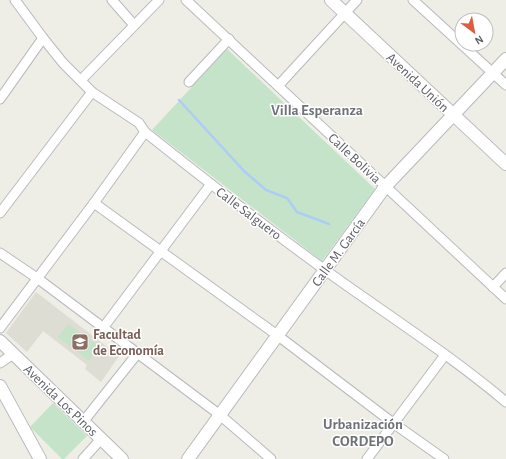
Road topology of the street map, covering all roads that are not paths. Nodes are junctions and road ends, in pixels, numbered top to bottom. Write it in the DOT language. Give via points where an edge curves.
graph roads {
  1 [pos="15,0"];
  2 [pos="112,0"];
  3 [pos="159,0"];
  4 [pos="186,0"];
  5 [pos="330,0"];
  6 [pos="357,0"];
  7 [pos="413,0"];
  8 [pos="345,14"];
  9 [pos="134,25"];
  10 [pos="43,38"];
  11 [pos="229,39"];
  12 [pos="506,59"];
  13 [pos="493,73"];
  14 [pos="81,80"];
  15 [pos="189,82"];
  16 [pos="506,85"];
  17 [pos="278,86"];
  18 [pos="92,92"];
  19 [pos="0,100"];
  20 [pos="454,114"];
  21 [pos="145,132"];
  22 [pos="506,164"];
  23 [pos="211,184"];
  24 [pos="385,187"];
  25 [pos="94,203"];
  26 [pos="0,213"];
  27 [pos="162,251"];
  28 [pos="0,253"];
  29 [pos="325,270"];
  30 [pos="506,273"];
  31 [pos="37,278"];
  32 [pos="493,287"];
  33 [pos="506,299"];
  34 [pos="0,328"];
  35 [pos="103,328"];
  36 [pos="277,336"];
  37 [pos="0,341"];
  38 [pos="13,354"];
  39 [pos="137,354"];
  40 [pos="445,355"];
  41 [pos="0,363"];
  42 [pos="0,386"];
  43 [pos="506,402"];
  44 [pos="220,415"];
  45 [pos="83,422"];
  46 [pos="393,424"];
  47 [pos="101,439"];
  48 [pos="40,459"];
  49 [pos="83,459"];
  50 [pos="122,459"];
  51 [pos="188,459"];
  52 [pos="271,459"];
  53 [pos="367,459"];
  54 [pos="444,459"];
  1 -- 10 [label="street, Calle Salguero"];
  2 -- 9 [label="street"];
  3 -- 9 [label="street"];
  4 -- 11 [label="street, Calle Bolivia"];
  5 -- 8 [label="street, Avenida Unión"];
  6 -- 8 [label="street"];
  7 -- 13 [label="street"];
  8 -- 17 [label="street"];
  8 -- 20 [label="street, Avenida Unión"];
  9 -- 14 [label="street"];
  10 -- 14 [label="street, Calle Salguero"];
  10 -- 19 [label="street"];
  11 -- 15 [label="street"];
  11 -- 17 [label="street, Calle Bolivia"];
  12 -- 13 [label="street, Calle M. García"];
  13 -- 16 [label="street"];
  13 -- 20 [label="street, Calle M. García"];
  14 -- 18 [label="street, Calle Salguero"];
  17 -- 24 [label="street, Calle Bolivia"];
  18 -- 21 [label="street, Calle Salguero" via="139,123"];
  18 -- 26 [label="street"];
  20 -- 22 [label="street, Avenida Unión"];
  20 -- 24 [label="street, Calle M. García"];
  21 -- 23 [label="street, Calle Salguero"];
  21 -- 25 [label="street"];
  23 -- 27 [label="street"];
  23 -- 29 [label="street, Calle Salguero"];
  24 -- 29 [label="street, Calle M. García"];
  24 -- 32 [label="street, Calle Bolivia"];
  25 -- 27 [label="street"];
  25 -- 31 [label="street"];
  27 -- 35 [label="street"];
  27 -- 36 [label="street"];
  28 -- 31 [label="street"];
  29 -- 36 [label="street, Calle M. García"];
  29 -- 40 [label="street, Calle Salguero"];
  30 -- 32 [label="street"];
  31 -- 34 [label="street"];
  31 -- 35 [label="street"];
  32 -- 33 [label="street, Calle Bolivia"];
  35 -- 39 [label="street"];
  36 -- 44 [label="street, Calle M. García"];
  36 -- 46 [label="street"];
  37 -- 38 [label="street, Avenida Los Pinos"];
  38 -- 41 [label="street"];
  38 -- 45 [label="street, Avenida Los Pinos"];
  39 -- 44 [label="street"];
  39 -- 45 [label="street"];
  40 -- 43 [label="street, Calle Salguero"];
  40 -- 46 [label="street"];
  42 -- 48 [label="street"];
  44 -- 51 [label="street, Calle M. García"];
  44 -- 52 [label="street"];
  45 -- 47 [label="street, Avenida Los Pinos"];
  46 -- 53 [label="street"];
  46 -- 54 [label="street"];
  47 -- 49 [label="street"];
  47 -- 50 [label="street, Avenida Los Pinos"];
}
